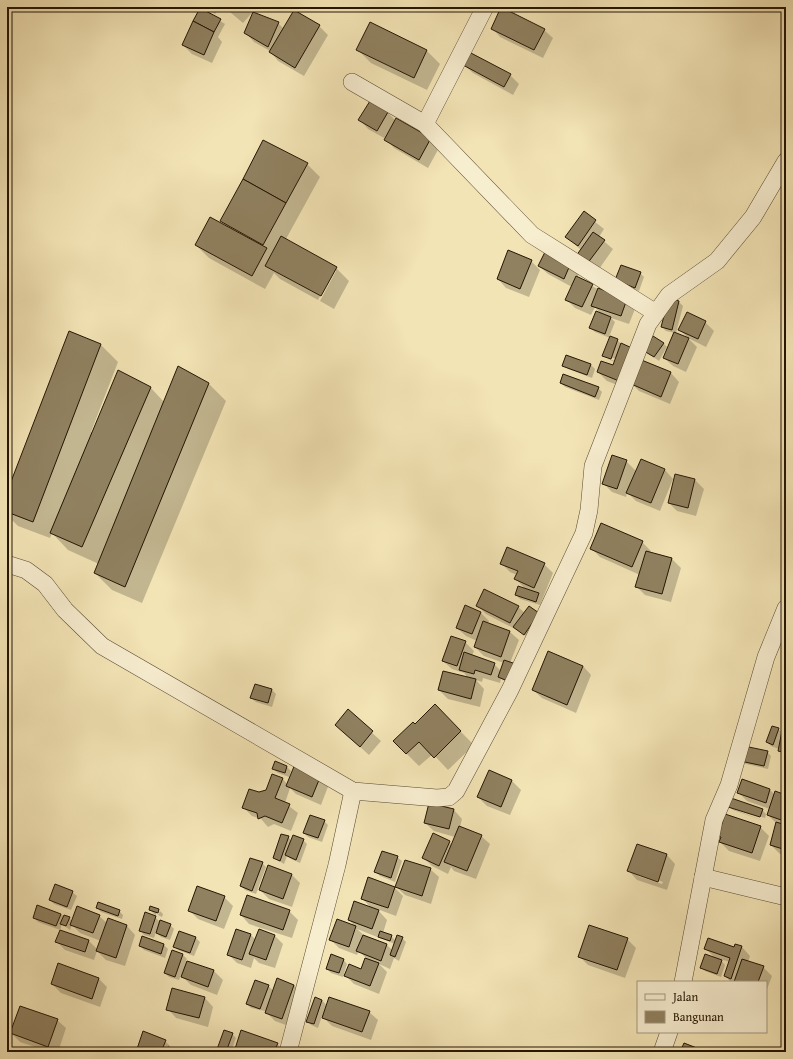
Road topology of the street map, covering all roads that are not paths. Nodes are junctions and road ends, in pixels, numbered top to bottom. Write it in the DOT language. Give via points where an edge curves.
graph roads {
  1 [pos="484,7"];
  2 [pos="352,82"];
  3 [pos="425,124"];
  4 [pos="786,161"];
  5 [pos="656,313"];
  6 [pos="7,564"];
  7 [pos="786,608"];
  8 [pos="353,791"];
  9 [pos="703,877"];
  10 [pos="786,897"];
  11 [pos="683,981"];
  12 [pos="669,1033"];
  13 [pos="288,1052"];
  14 [pos="662,1052"];
  1 -- 3 [label="street"];
  2 -- 3 [label="street"];
  3 -- 5 [label="street" via="532,235"];
  4 -- 5 [label="street" via="753,217 717,261 668,295"];
  5 -- 8 [label="street" via="648,324 593,466 584,533 510,690 456,791 449,797 437,798"];
  6 -- 8 [label="street" via="26,570 45,584 65,610 102,646"];
  7 -- 9 [label="street" via="766,657 729,785 714,820"];
  8 -- 13 [label="street" via="337,865"];
  9 -- 10 [label="street"];
  9 -- 11 [label="street"];
  12 -- 14 [label="street"];
}
